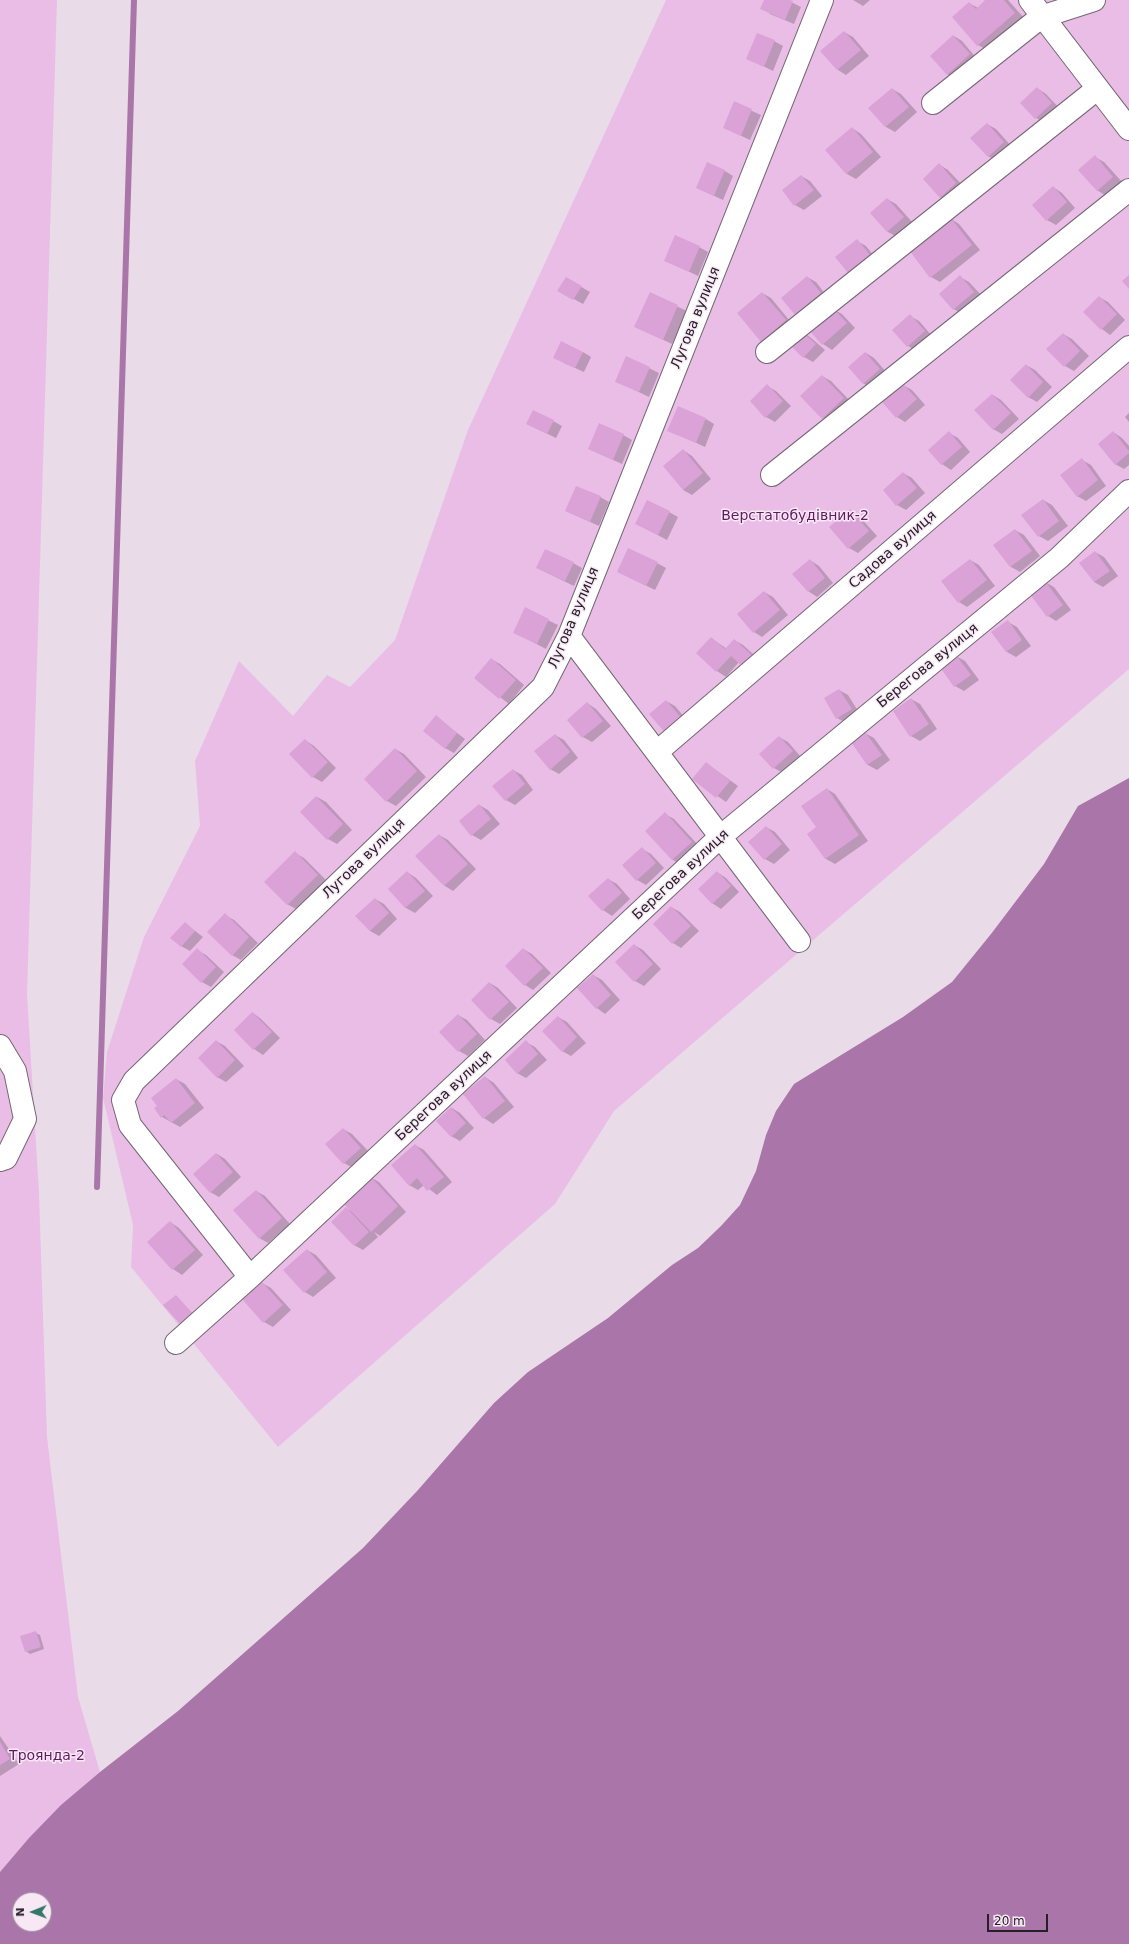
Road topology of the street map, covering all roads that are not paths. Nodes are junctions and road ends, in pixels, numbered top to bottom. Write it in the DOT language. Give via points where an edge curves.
graph roads {
  1 [pos="822,0"];
  2 [pos="1094,0"];
  3 [pos="1035,8"];
  4 [pos="1097,89"];
  5 [pos="933,103"];
  6 [pos="1129,129"];
  7 [pos="1129,190"];
  8 [pos="1129,347"];
  9 [pos="767,352"];
  10 [pos="772,475"];
  11 [pos="1129,491"];
  12 [pos="569,636"];
  13 [pos="656,752"];
  14 [pos="720,837"];
  15 [pos="799,941"];
  16 [pos="0,1046"];
  17 [pos="0,1160"];
  18 [pos="250,1277"];
  19 [pos="176,1343"];
  1 -- 12 [label="street, Лугова вулиця"];
  2 -- 3 [label="street"];
  3 -- 4 [label="street"];
  3 -- 5 [label="street"];
  4 -- 6 [label="street"];
  4 -- 9 [label="street"];
  7 -- 10 [label="street"];
  8 -- 13 [label="street, Садова вулиця"];
  11 -- 14 [label="street, Берегова вулиця" via="1059,558"];
  12 -- 13 [label="street"];
  12 -- 18 [label="street, Лугова вулиця" via="543,687 134,1081 123,1100 130,1125"];
  13 -- 14 [label="street"];
  14 -- 15 [label="street"];
  14 -- 18 [label="street, Берегова вулиця"];
  16 -- 17 [label="street" via="15,1071 25,1119 6,1158"];
  18 -- 19 [label="street, Берегова вулиця"];
}
